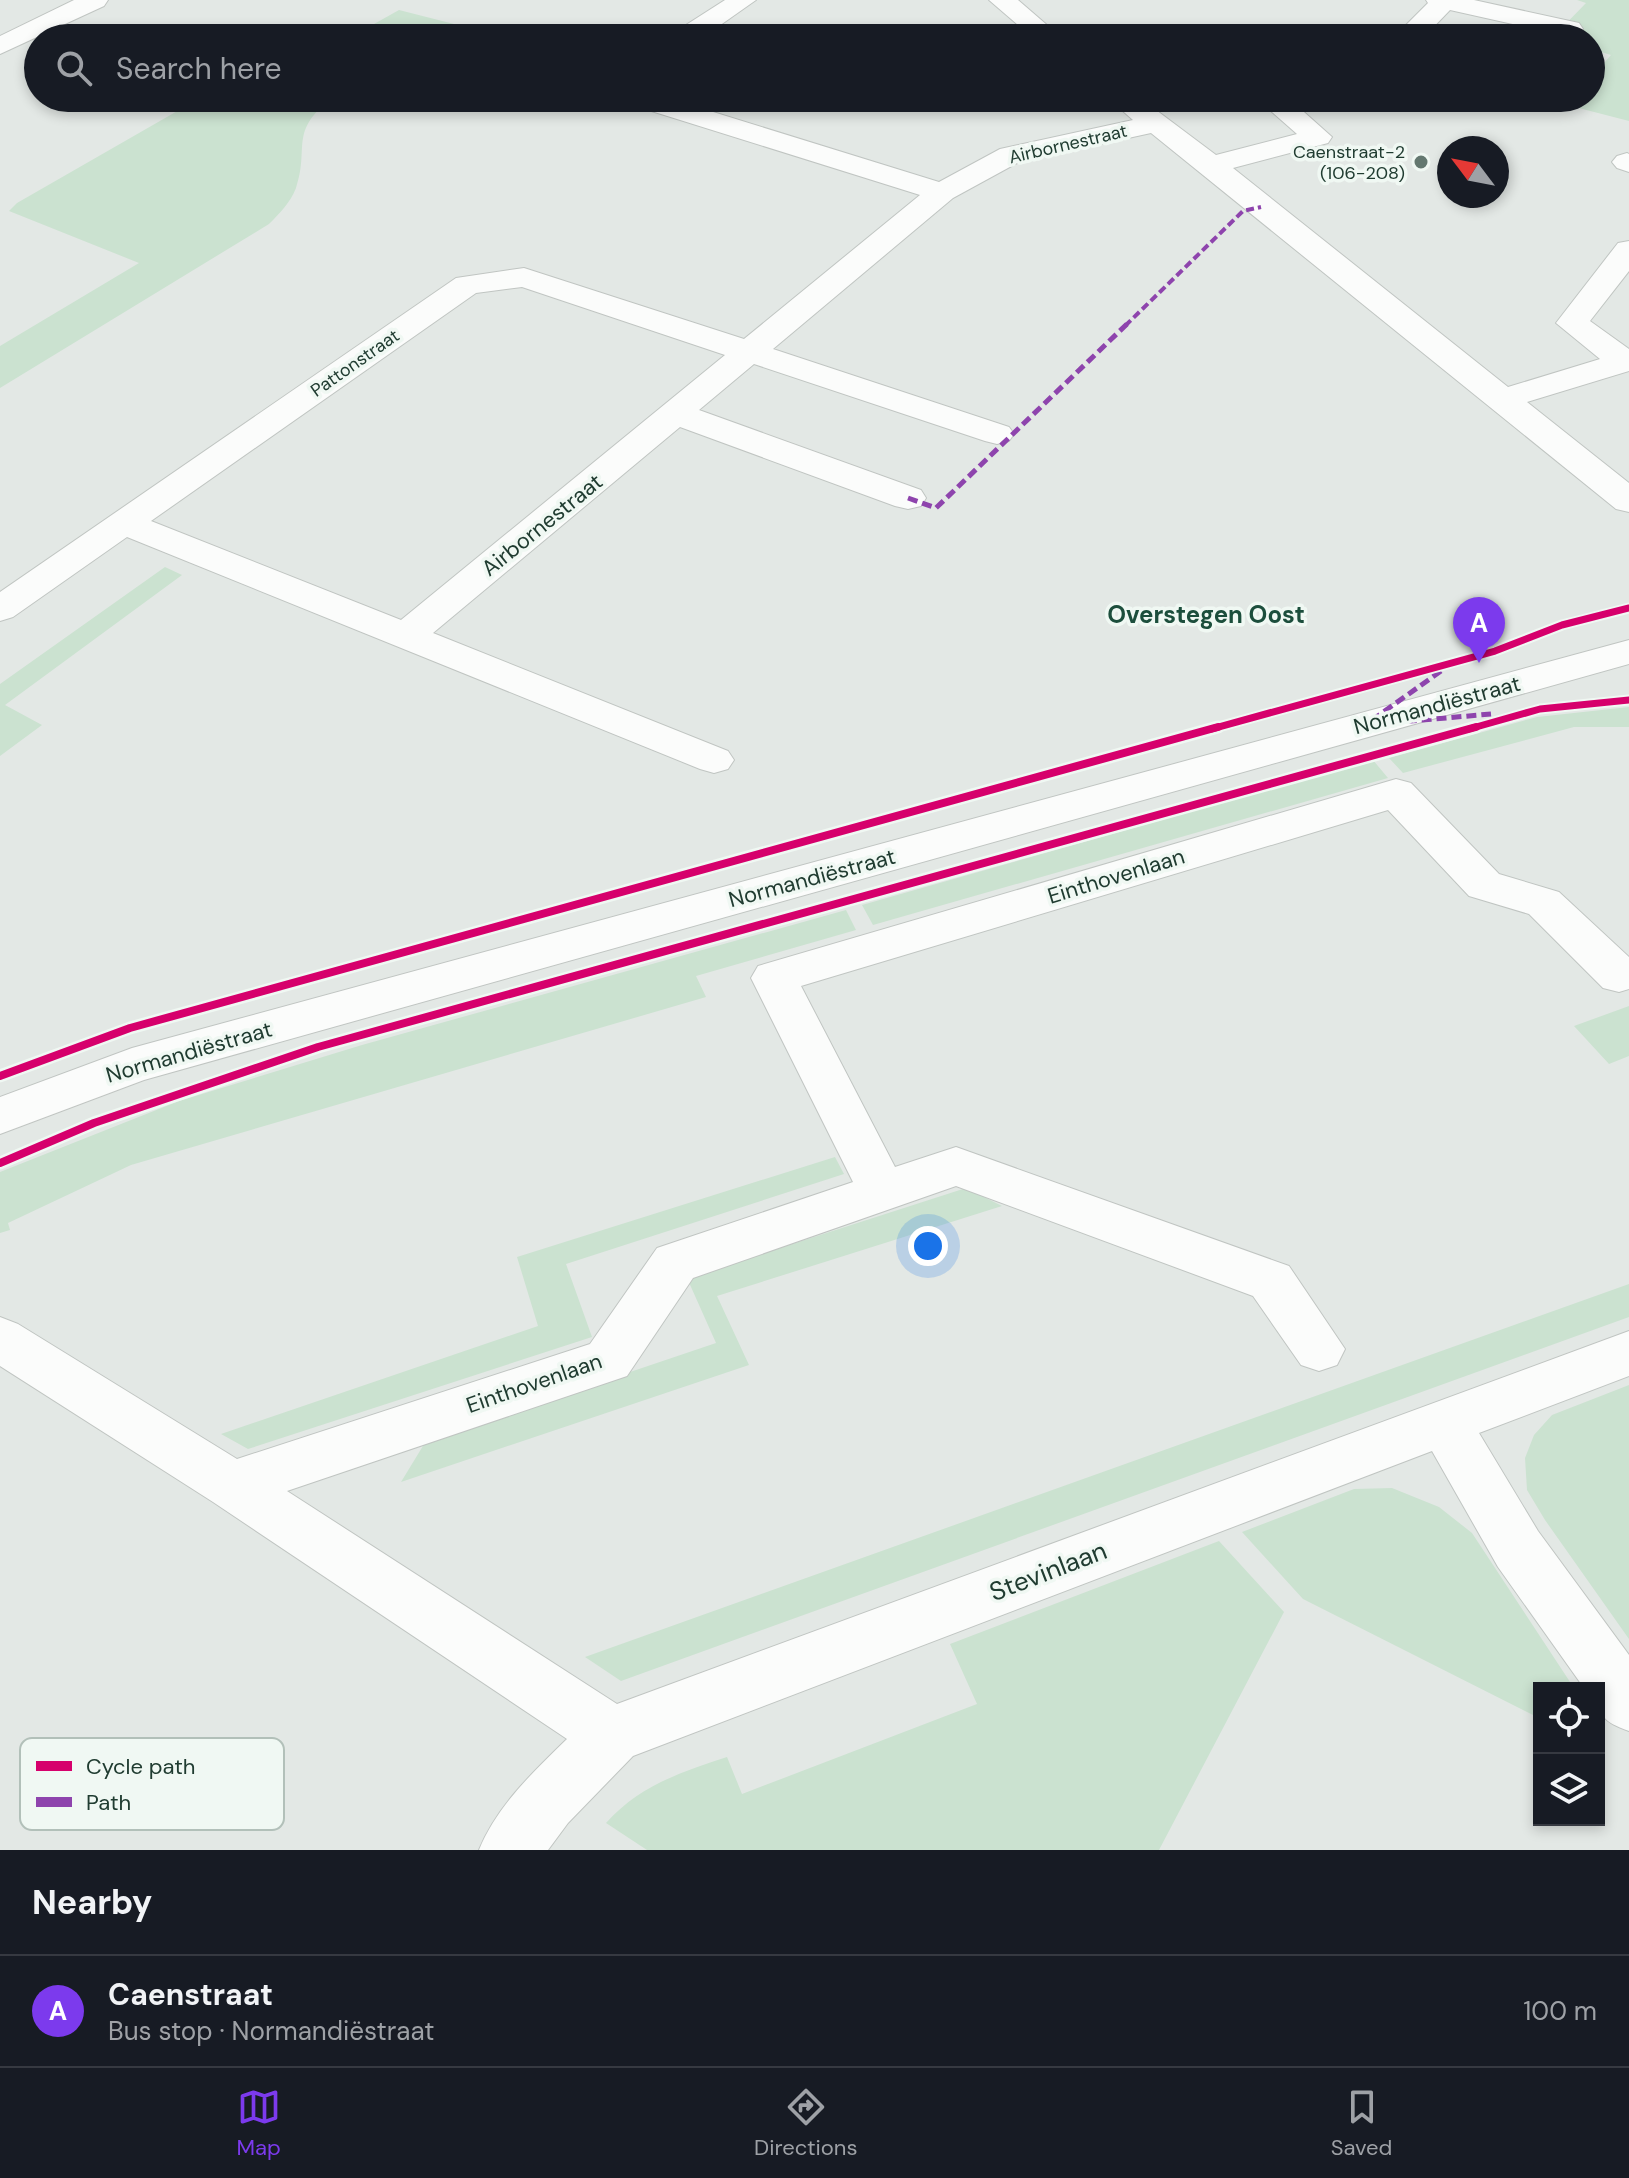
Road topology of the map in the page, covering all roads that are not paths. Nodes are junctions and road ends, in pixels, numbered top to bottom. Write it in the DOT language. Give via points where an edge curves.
graph roads {
  1 [pos="95,0"];
  2 [pos="743,0"];
  3 [pos="1002,0"];
  4 [pos="1441,1"];
  5 [pos="45,24"];
  6 [pos="706,24"];
  7 [pos="1032,24"];
  8 [pos="1421,24"];
  9 [pos="1547,24"];
  10 [pos="24,34"];
  11 [pos="0,46"];
  12 [pos="684,112"];
  13 [pos="1139,112"];
  14 [pos="1287,112"];
  15 [pos="1154,124"];
  16 [pos="1211,165"];
  17 [pos="942,192"];
  18 [pos="1629,250"];
  19 [pos="748,354"];
  20 [pos="1503,399"];
  21 [pos="677,414"];
  22 [pos="997,434"];
  23 [pos="908,498"];
  24 [pos="1629,501"];
  25 [pos="124,523"];
  26 [pos="0,609"];
  27 [pos="406,636"];
  28 [pos="1629,652"];
  29 [pos="714,760"];
  30 [pos="1629,973"];
  31 [pos="0,1116"];
  32 [pos="883,1192"];
  33 [pos="0,1339"];
  34 [pos="1319,1349"];
  35 [pos="1629,1353"];
  36 [pos="1444,1423"];
  37 [pos="232,1485"];
  38 [pos="1629,1703"];
  39 [pos="612,1735"];
  40 [pos="510,1850"];
  1 -- 5 [label="street"];
  2 -- 6 [label="street"];
  3 -- 7 [label="street"];
  4 -- 8 [label="street"];
  4 -- 9 [label="street"];
  10 -- 11 [label="street"];
  12 -- 17 [label="street"];
  13 -- 15 [label="street"];
  14 -- 16 [label="street" via="1318,137"];
  15 -- 16 [label="street"];
  15 -- 17 [label="street, Airbornestraat" via="1010,155"];
  16 -- 20 [label="street"];
  17 -- 19 [label="street, Airbornestraat"];
  18 -- 20 [label="street" via="1572,323 1625,362"];
  19 -- 21 [label="street, Airbornestraat"];
  19 -- 22 [label="street"];
  19 -- 25 [label="street, Pattonstraat" via="524,277 467,285"];
  20 -- 24 [label="street"];
  21 -- 23 [label="street"];
  21 -- 27 [label="street, Airbornestraat"];
  25 -- 26 [label="street, Pattonstraat"];
  25 -- 27 [label="street"];
  27 -- 29 [label="street"];
  28 -- 31 [label="street, Normandiëstraat" via="132,1066"];
  30 -- 32 [label="street, Einthovenlaan" via="1619,976 1544,903 1484,885 1396,793 774,978"];
  32 -- 34 [label="street, Einthovenlaan" via="956,1166 1271,1281"];
  32 -- 37 [label="street, Einthovenlaan" via="675,1263 608,1360"];
  33 -- 37 [label="street"];
  35 -- 36 [label="street, Stevinlaan"];
  36 -- 38 [label="street" via="1518,1549"];
  36 -- 39 [label="street, Stevinlaan"];
  37 -- 39 [label="street"];
  39 -- 40 [label="street, Stevinlaan" via="546,1802"];
}
